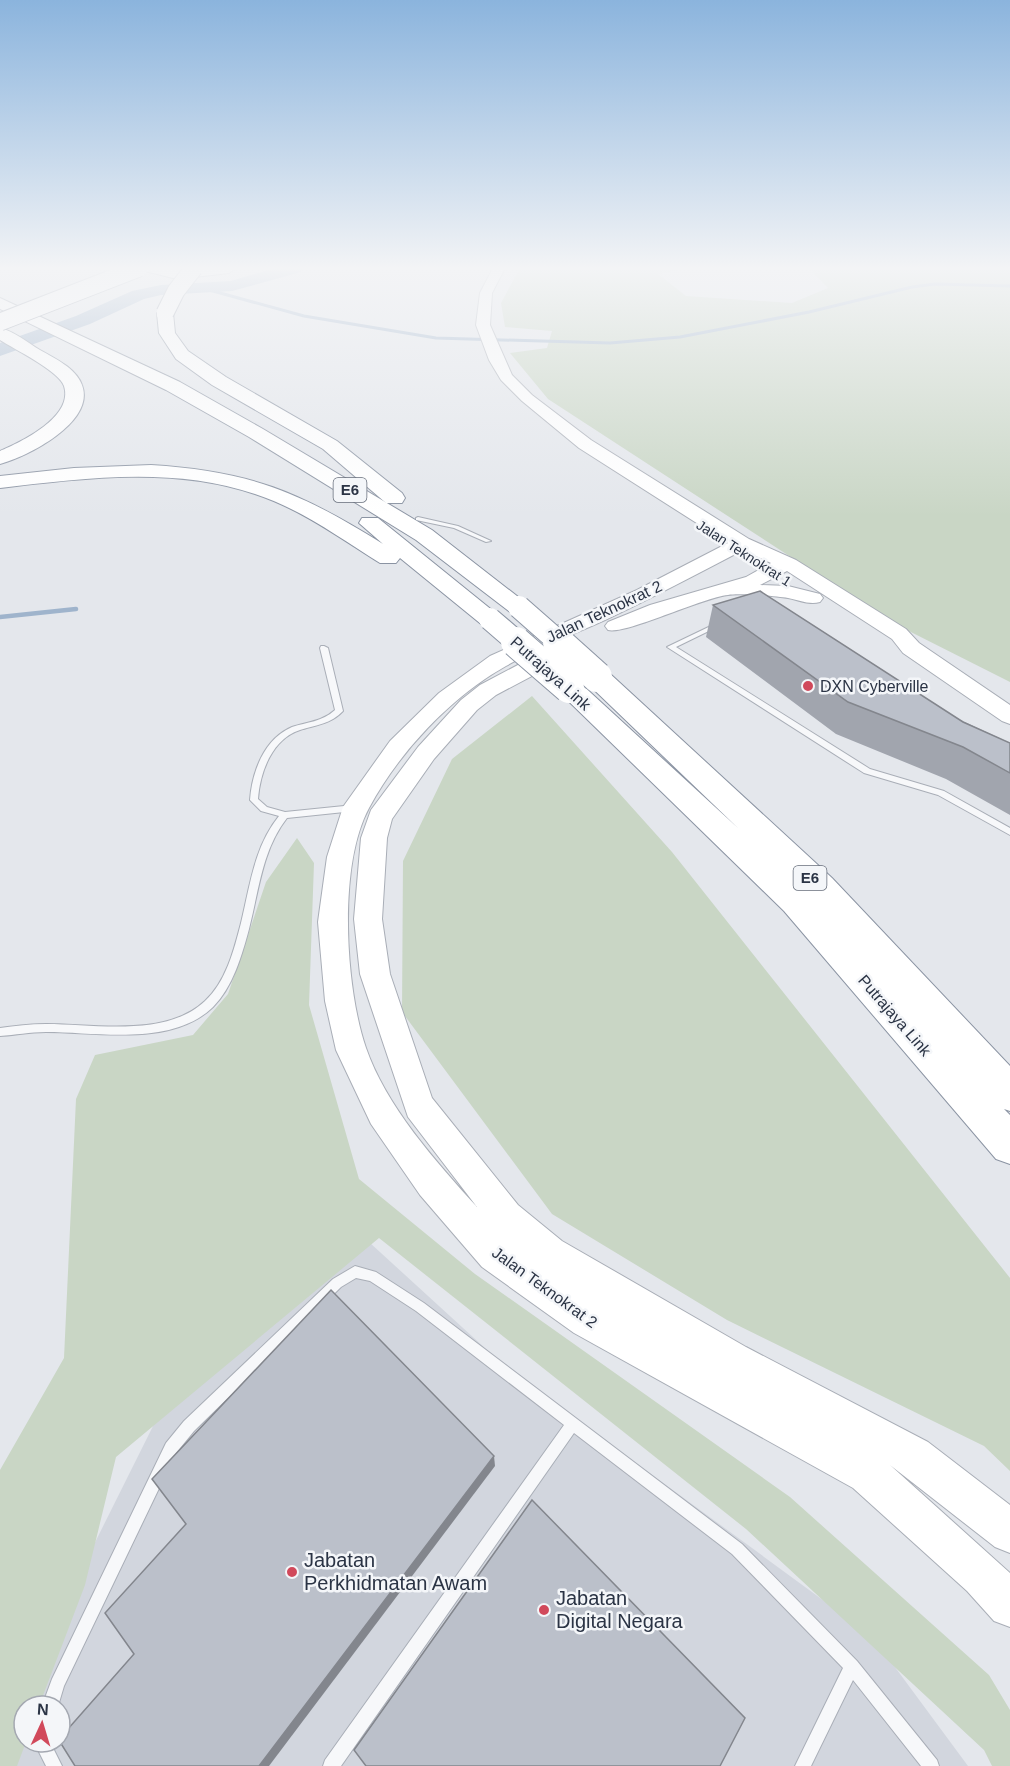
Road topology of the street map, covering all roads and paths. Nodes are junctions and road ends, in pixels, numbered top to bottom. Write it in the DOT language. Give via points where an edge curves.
graph roads {
  1 [pos="31,350"];
  2 [pos="76,350"];
  3 [pos="90,350"];
  4 [pos="179,350"];
  5 [pos="492,350"];
  6 [pos="163,389"];
  7 [pos="585,444"];
  8 [pos="0,458"];
  9 [pos="0,482"];
  10 [pos="699,523"];
  11 [pos="421,527"];
  12 [pos="488,541"];
  13 [pos="738,544"];
  14 [pos="705,564"];
  15 [pos="780,567"];
  16 [pos="753,581"];
  17 [pos="716,591"];
  18 [pos="464,596"];
  19 [pos="813,598"];
  20 [pos="722,622"];
  21 [pos="324,648"];
  22 [pos="911,648"];
  23 [pos="583,683"];
  24 [pos="1010,716"];
  25 [pos="356,807"];
  26 [pos="285,815"];
  27 [pos="1010,832"];
  28 [pos="0,1032"];
  29 [pos="1010,1093"];
  30 [pos="1010,1145"];
  31 [pos="573,1424"];
  32 [pos="1010,1532"];
  33 [pos="1010,1605"];
  34 [pos="852,1666"];
  35 [pos="54,1694"];
  36 [pos="332,1766"];
  37 [pos="803,1766"];
  38 [pos="931,1766"];
  1 -- 8 [label="highway" via="60,370 73,386 73,403 33,444"];
  2 -- 6 [label="highway, Putrajaya Link / E6"];
  3 -- 6 [label="highway, Putrajaya Link / E6"];
  4 -- 11 [label="highway, bridge" via="219,381 330,445"];
  5 -- 7 [label="main road, Jalan Teknokrat 1" via="506,377"];
  6 -- 11 [label="highway, Putrajaya Link / E6" via="256,432"];
  6 -- 18 [label="highway, Putrajaya Link / E6" via="324,489"];
  7 -- 10 [label="main road, Jalan Teknokrat 1" via="589,451"];
  7 -- 13 [label="main road, Jalan Teknokrat 1"];
  9 -- 18 [label="highway" via="127,471 180,472 243,485 298,504 440,589"];
  10 -- 13 [label="main road, Jalan Teknokrat 1"];
  10 -- 14 [label="main road" via="702,539 695,556"];
  11 -- 12 [label="lane" via="456,527"];
  11 -- 23 [label="highway, Putrajaya Link / E6, bridge" via="519,607"];
  13 -- 14 [label="main road, Jalan Teknokrat 2"];
  13 -- 15 [label="main road, Jalan Teknokrat 1"];
  14 -- 16 [label="main road" via="741,561 752,572"];
  14 -- 25 [label="main road, Jalan Teknokrat 2" via="498,661 465,683 398,747"];
  15 -- 16 [label="main road, Jalan Teknokrat 2"];
  15 -- 19 [label="main road, Jalan Teknokrat 1"];
  15 -- 22 [label="main road, Jalan Teknokrat 1" via="899,634"];
  16 -- 17 [label="main road, Jalan Teknokrat 2"];
  17 -- 19 [label="main road" via="771,591"];
  17 -- 32 [label="main road, Jalan Teknokrat 2" via="604,630 519,672 488,690 426,753 380,817 371,862 368,919 375,974 419,1106 506,1217 549,1254 732,1361 914,1456"];
  18 -- 23 [label="highway, Putrajaya Link / E6, bridge" via="490,619"];
  19 -- 22 [label="main road, Jalan Teknokrat 1" via="878,639"];
  20 -- 27 [label="lane" via="671,647 867,771 941,794"];
  21 -- 26 [label="lane" via="339,711 320,725 286,734 261,765 254,782 254,800 264,809"];
  22 -- 24 [label="main road, Jalan Teknokrat 1"];
  23 -- 29 [label="highway, Putrajaya Link / E6" via="820,886"];
  23 -- 30 [label="highway, Putrajaya Link / E6" via="796,902"];
  25 -- 26 [label="lane"];
  25 -- 33 [label="main road, Jalan Teknokrat 2" via="340,857 332,922 340,1001 351,1050 382,1113 432,1183 495,1254 587,1320 868,1473"];
  26 -- 28 [label="lane" via="274,827 260,862 242,936 224,984 208,1005 175,1024 149,1029 43,1028"];
  31 -- 34 [label="lane" via="736,1548"];
  31 -- 35 [label="lane" via="420,1307 372,1276 355,1272 337,1283 171,1448"];
  31 -- 36 [label="lane"];
  34 -- 37 [label="lane"];
  34 -- 38 [label="lane"];
}
